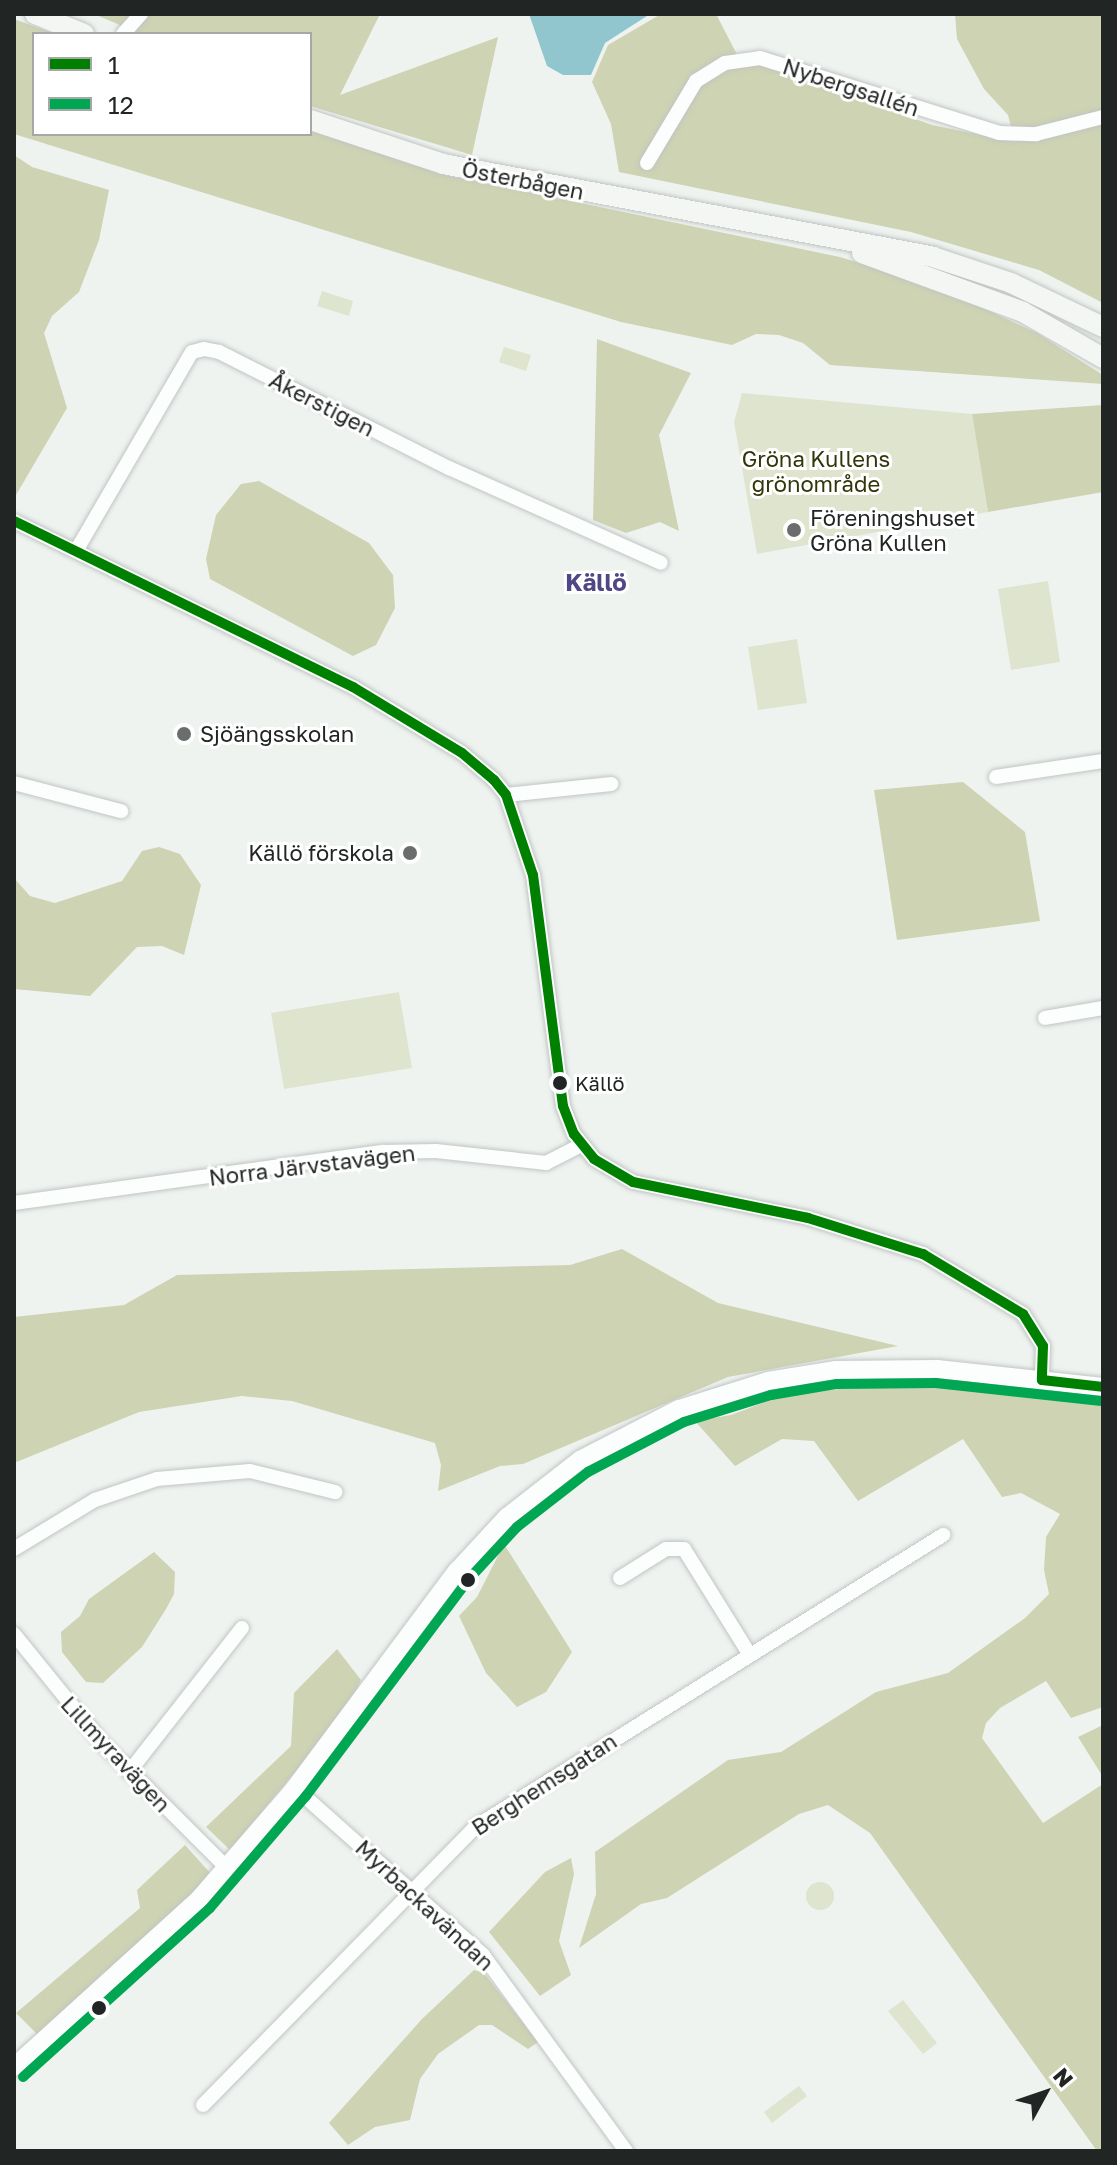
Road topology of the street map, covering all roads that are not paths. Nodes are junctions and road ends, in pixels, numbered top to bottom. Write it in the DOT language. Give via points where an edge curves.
graph roads {
  1 [pos="35,14"];
  2 [pos="141,14"];
  3 [pos="79,32"];
  4 [pos="125,32"];
  5 [pos="1103,117"];
  6 [pos="312,121"];
  7 [pos="647,163"];
  8 [pos="741,222"];
  9 [pos="1103,327"];
  10 [pos="1103,358"];
  11 [pos="14,521"];
  12 [pos="76,551"];
  13 [pos="661,563"];
  14 [pos="1103,761"];
  15 [pos="996,777"];
  16 [pos="14,783"];
  17 [pos="611,784"];
  18 [pos="506,795"];
  19 [pos="121,811"];
  20 [pos="1103,1008"];
  21 [pos="1045,1018"];
  22 [pos="581,1145"];
  23 [pos="14,1203"];
  24 [pos="1042,1380"];
  25 [pos="1103,1387"];
  26 [pos="335,1492"];
  27 [pos="943,1535"];
  28 [pos="14,1549"];
  29 [pos="620,1578"];
  30 [pos="242,1628"];
  31 [pos="14,1634"];
  32 [pos="750,1655"];
  33 [pos="129,1772"];
  34 [pos="295,1788"];
  35 [pos="227,1868"];
  36 [pos="414,1891"];
  37 [pos="14,2067"];
  38 [pos="203,2105"];
  39 [pos="626,2151"];
  1 -- 3 [label="main road"];
  2 -- 4 [label="street"];
  5 -- 7 [label="street, Nybergsallén" via="1036,134 999,133 760,58 725,63 696,81"];
  6 -- 8 [label="main road, Österbågen" via="443,164"];
  8 -- 9 [label="main road, Österbågen" via="933,257 1011,283"];
  8 -- 10 [label="main road, Österbågen" via="932,276 1023,312"];
  11 -- 12 [label="street"];
  12 -- 13 [label="street, Åkerstigen" via="192,352 204,349"];
  12 -- 18 [label="street" via="353,687 462,753"];
  14 -- 15 [label="street"];
  16 -- 19 [label="street"];
  17 -- 18 [label="street"];
  18 -- 22 [label="street" via="533,875 558,1083"];
  20 -- 21 [label="street"];
  22 -- 23 [label="street, Norra Järvstavägen" via="546,1163 436,1151 383,1152"];
  22 -- 24 [label="street" via="608,1171 633,1182 808,1218 931,1258 1023,1314 1043,1346"];
  24 -- 25 [label="street"];
  24 -- 34 [label="street" via="937,1369 836,1370 742,1389 634,1429 549,1483 484,1540"];
  26 -- 28 [label="street" via="250,1471 157,1479 95,1500"];
  27 -- 32 [label="street, Berghemsgatan"];
  29 -- 32 [label="street" via="666,1549 684,1549"];
  30 -- 33 [label="street"];
  31 -- 33 [label="street, Lillmyravägen"];
  32 -- 36 [label="street, Berghemsgatan" via="499,1810 459,1841"];
  33 -- 35 [label="street, Lillmyravägen"];
  34 -- 35 [label="street"];
  34 -- 36 [label="street, Myrbackavändan"];
  35 -- 37 [label="street" via="151,1946"];
  36 -- 38 [label="street, Berghemsgatan"];
  36 -- 39 [label="street, Myrbackavändan" via="501,1974"];
}
